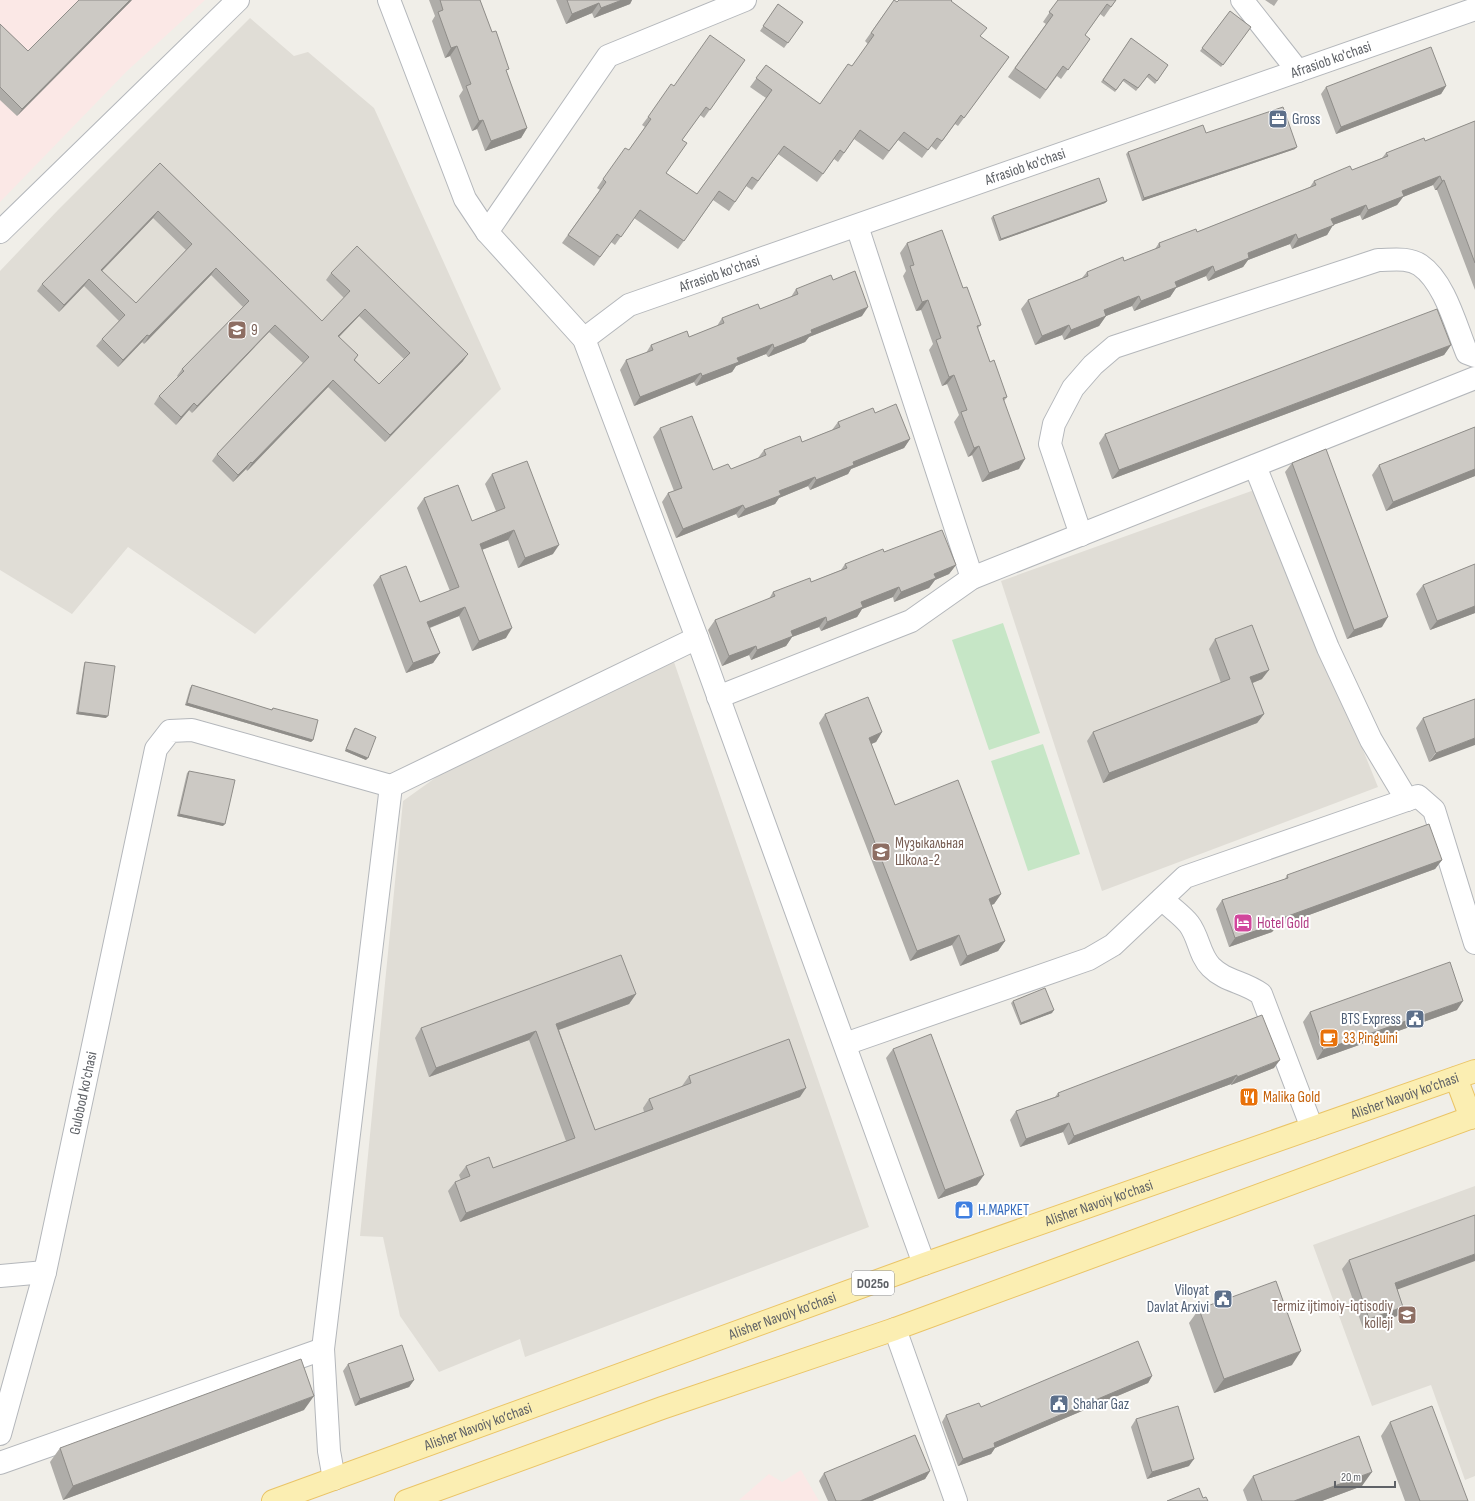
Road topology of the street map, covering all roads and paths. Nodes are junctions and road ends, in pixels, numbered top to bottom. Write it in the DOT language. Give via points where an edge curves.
graph roads {
  1 [pos="238,0"];
  2 [pos="389,0"];
  3 [pos="745,0"];
  4 [pos="1242,0"];
  5 [pos="1475,9"];
  6 [pos="1298,71"];
  7 [pos="857,226"];
  8 [pos="0,232"];
  9 [pos="487,232"];
  10 [pos="584,339"];
  11 [pos="1475,356"];
  12 [pos="1475,378"];
  13 [pos="1255,466"];
  14 [pos="1081,535"];
  15 [pos="972,578"];
  16 [pos="697,638"];
  17 [pos="718,696"];
  18 [pos="391,786"];
  19 [pos="1407,800"];
  20 [pos="1162,899"];
  21 [pos="1475,943"];
  22 [pos="845,1044"];
  23 [pos="1465,1074"];
  24 [pos="1473,1117"];
  25 [pos="1312,1128"];
  26 [pos="924,1264"];
  27 [pos="45,1272"];
  28 [pos="0,1276"];
  29 [pos="895,1329"];
  30 [pos="323,1349"];
  31 [pos="0,1434"];
  32 [pos="0,1463"];
  33 [pos="334,1479"];
  34 [pos="432,1497"];
  35 [pos="273,1501"];
  36 [pos="406,1501"];
  37 [pos="956,1501"];
  1 -- 8 [label="street"];
  2 -- 9 [label="street" via="465,199"];
  3 -- 9 [label="street" via="608,56"];
  4 -- 6 [label="street"];
  5 -- 6 [label="street, Afrasiob ko'chasi"];
  6 -- 7 [label="street, Afrasiob ko'chasi"];
  7 -- 10 [label="street, Afrasiob ko'chasi" via="629,306"];
  7 -- 15 [label="street"];
  9 -- 10 [label="street"];
  10 -- 16 [label="street"];
  11 -- 14 [label="street" via="1467,354 1445,297 1434,280 1420,265 1404,259 1378,260 1114,347 1093,365 1073,388 1054,424 1050,444"];
  12 -- 13 [label="street"];
  13 -- 14 [label="street"];
  13 -- 19 [label="street" via="1328,648 1371,740"];
  14 -- 15 [label="street"];
  15 -- 17 [label="street" via="910,621"];
  16 -- 17 [label="street"];
  16 -- 18 [label="street"];
  17 -- 22 [label="street"];
  18 -- 27 [label="street, Gulobod ko'chasi" via="192,730 170,731 156,749"];
  18 -- 30 [label="street"];
  19 -- 20 [label="street" via="1186,877"];
  19 -- 21 [label="street" via="1418,796 1434,810"];
  20 -- 22 [label="street" via="1113,945 1089,959"];
  20 -- 25 [label="street" via="1189,924 1210,966 1222,977 1244,984 1261,994"];
  22 -- 26 [label="street"];
  23 -- 24 [label="main road"];
  23 -- 25 [label="main road, Alisher Navoiy ko’chasi / D025o"];
  24 -- 29 [label="main road"];
  25 -- 26 [label="main road, Alisher Navoiy ko’chasi / D025o"];
  26 -- 33 [label="main road, Alisher Navoiy ko’chasi / D025o"];
  27 -- 28 [label="street"];
  27 -- 31 [label="street, Gulobod ko'chasi"];
  29 -- 34 [label="main road" via="662,1408"];
  29 -- 37 [label="street"];
  30 -- 32 [label="street"];
  30 -- 33 [label="street" via="329,1451"];
  33 -- 35 [label="main road, Alisher Navoiy ko’chasi / D025o"];
  34 -- 36 [label="main road"];
}
